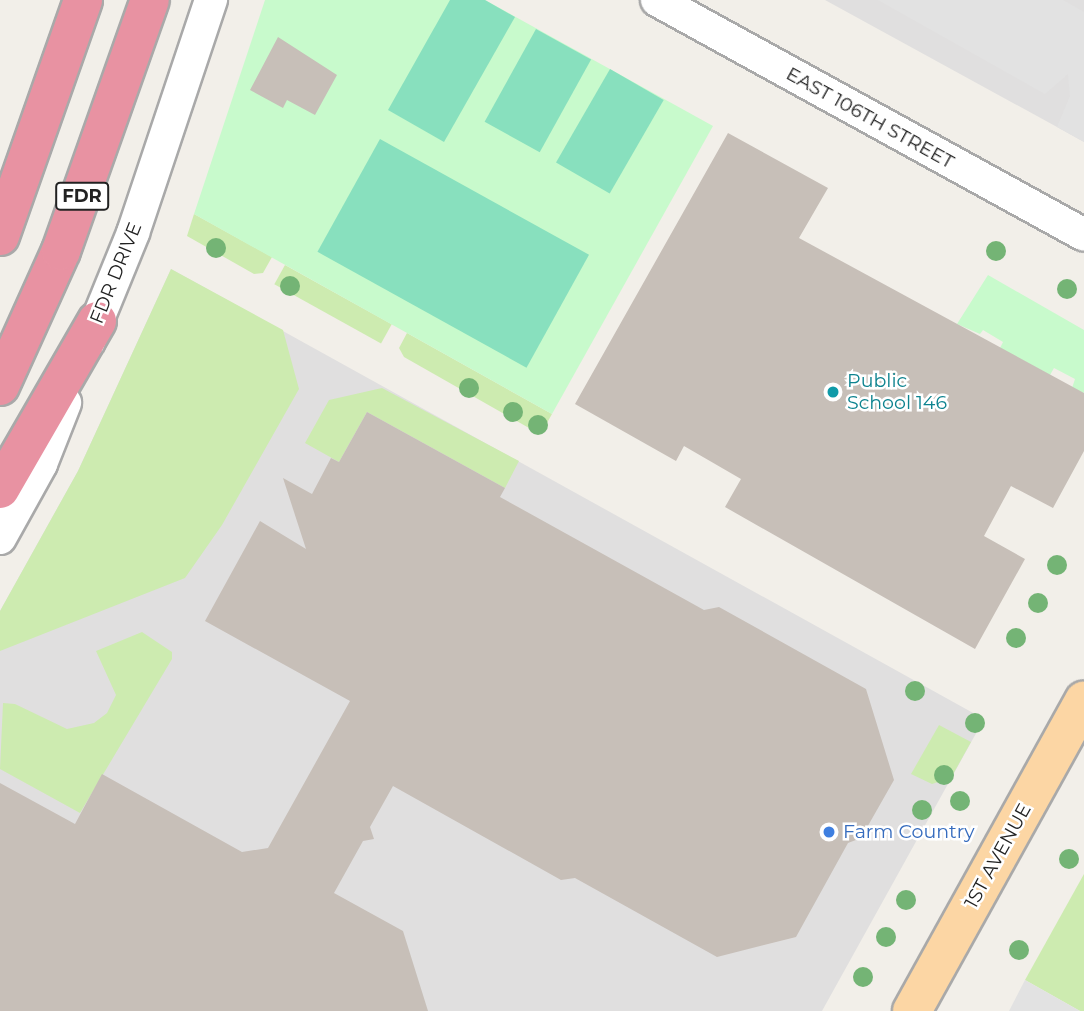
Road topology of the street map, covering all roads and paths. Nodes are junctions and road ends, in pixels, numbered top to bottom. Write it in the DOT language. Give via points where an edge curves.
graph roads {
  1 [pos="83,0"];
  2 [pos="150,0"];
  3 [pos="211,0"];
  4 [pos="657,0"];
  5 [pos="1084,235"];
  6 [pos="0,236"];
  7 [pos="97,321"];
  8 [pos="0,386"];
  9 [pos="0,489"];
  10 [pos="0,538"];
  11 [pos="1084,701"];
  12 [pos="912,1011"];
  1 -- 6 [label="highway"];
  2 -- 8 [label="highway, FDR" via="66,239"];
  3 -- 7 [label="street, FDR DRIVE" via="133,233"];
  4 -- 5 [label="street, EAST 106TH STREET"];
  7 -- 9 [label="highway"];
  7 -- 10 [label="street, FDR DRIVE" via="41,464"];
  11 -- 12 [label="main road, 1ST AVENUE"];
}
